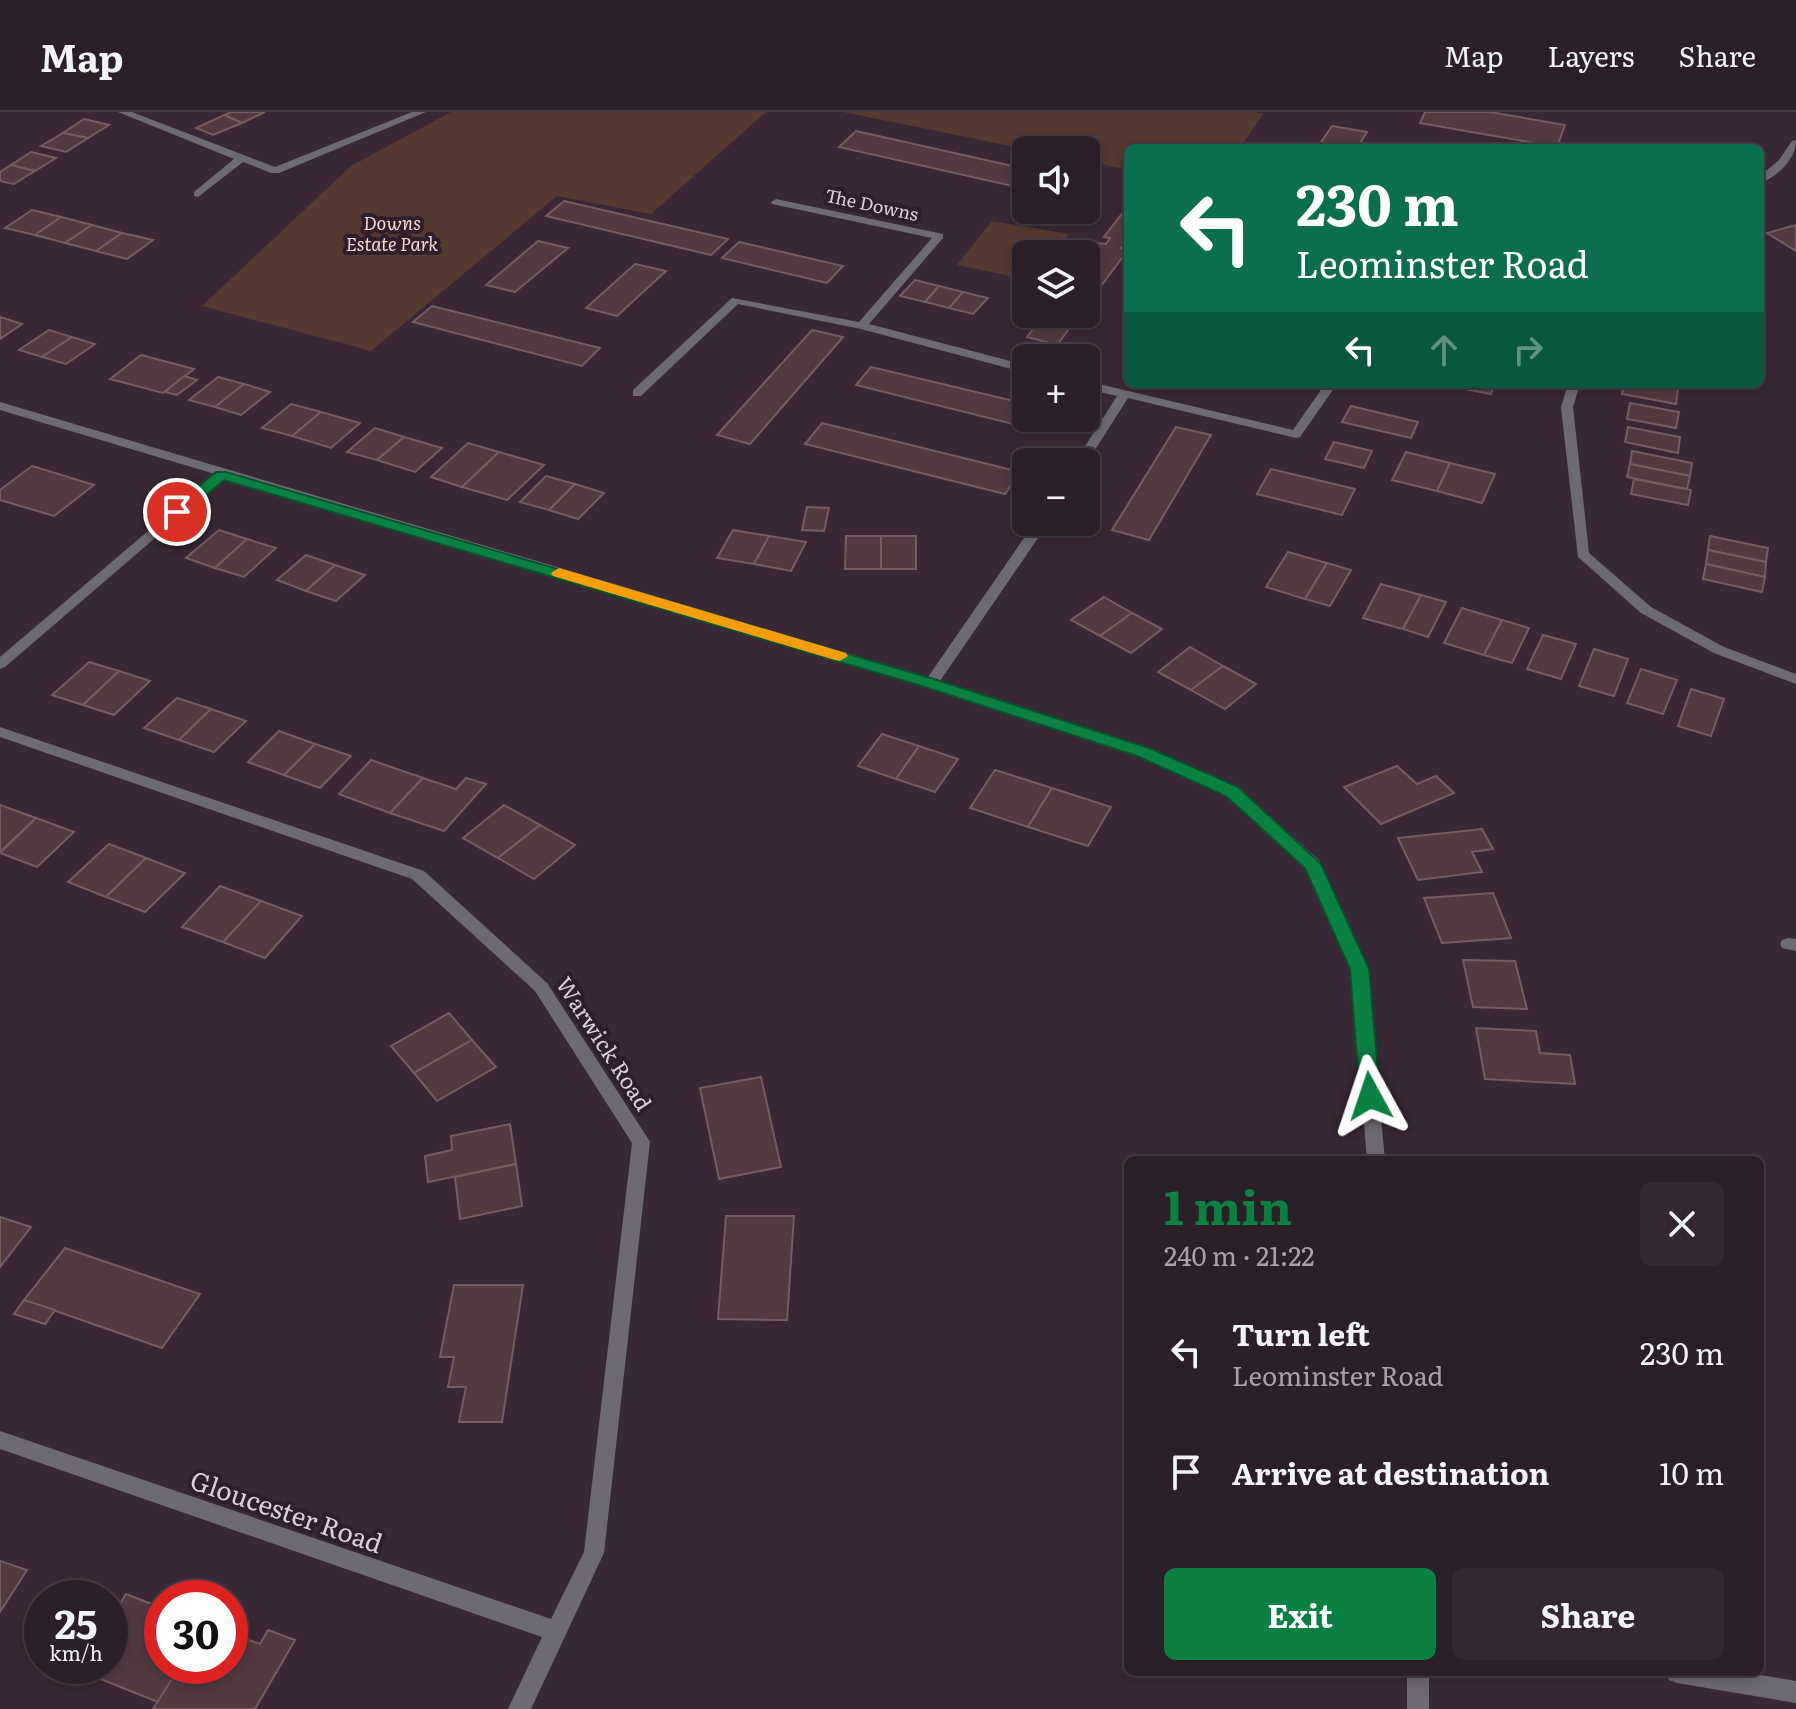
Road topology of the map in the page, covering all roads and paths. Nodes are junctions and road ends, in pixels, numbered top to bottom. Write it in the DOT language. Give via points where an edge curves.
graph roads {
  1 [pos="123,112"];
  2 [pos="421,112"];
  3 [pos="1796,143"];
  4 [pos="240,159"];
  5 [pos="1764,178"];
  6 [pos="198,194"];
  7 [pos="776,202"];
  8 [pos="862,326"];
  9 [pos="1012,365"];
  10 [pos="1328,388"];
  11 [pos="1573,388"];
  12 [pos="1100,389"];
  13 [pos="637,393"];
  14 [pos="1124,395"];
  15 [pos="0,406"];
  16 [pos="1090,448"];
  17 [pos="221,475"];
  18 [pos="1032,536"];
  19 [pos="0,664"];
  20 [pos="1796,679"];
  21 [pos="931,683"];
  22 [pos="0,732"];
  23 [pos="1376,1156"];
  24 [pos="0,1440"];
  25 [pos="557,1632"];
  26 [pos="1418,1676"];
  27 [pos="1701,1676"];
  28 [pos="1796,1692"];
  29 [pos="519,1709"];
  30 [pos="1418,1709"];
  1 -- 4 [label="street"];
  2 -- 4 [label="street" via="275,171"];
  3 -- 5 [label="street"];
  4 -- 6 [label="street"];
  7 -- 8 [label="street, The Downs" via="939,236"];
  8 -- 9 [label="street"];
  8 -- 13 [label="street" via="736,300"];
  10 -- 14 [label="street" via="1296,434"];
  11 -- 20 [label="street" via="1567,407 1583,554 1646,610 1719,650"];
  12 -- 14 [label="street"];
  14 -- 16 [label="street"];
  15 -- 17 [label="street"];
  17 -- 19 [label="street"];
  17 -- 21 [label="street"];
  18 -- 21 [label="street"];
  21 -- 23 [label="street" via="1143,752 1232,791 1313,864 1359,969"];
  22 -- 25 [label="street, Warwick Road" via="418,875 541,987 641,1142 594,1553"];
  24 -- 25 [label="street, Gloucester Road"];
  25 -- 29 [label="street, Warwick Road"];
  26 -- 30 [label="street"];
  27 -- 28 [label="street"];
}
